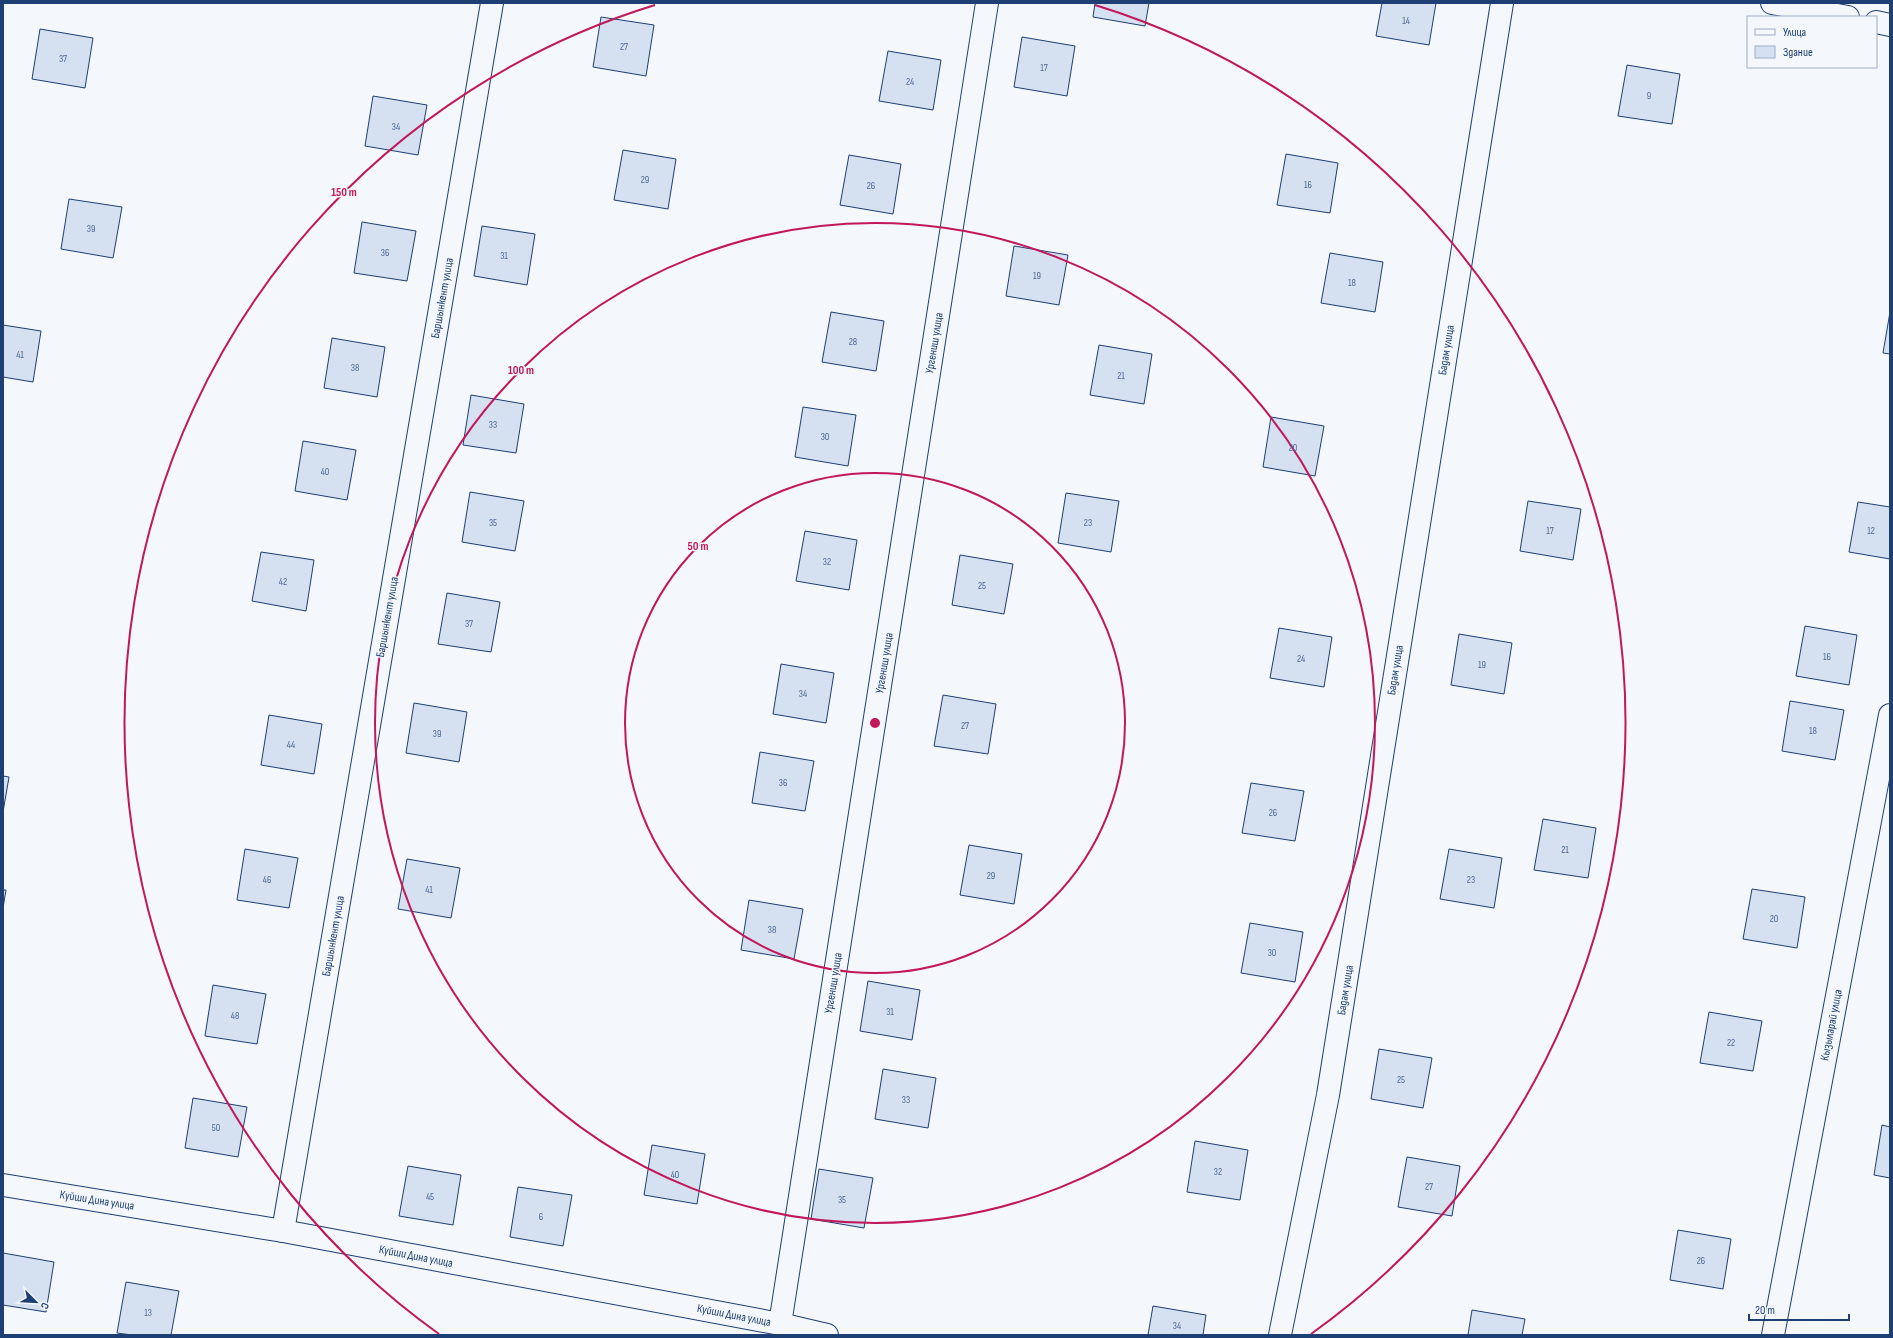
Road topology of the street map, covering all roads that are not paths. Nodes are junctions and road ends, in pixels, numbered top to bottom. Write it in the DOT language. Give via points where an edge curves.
graph roads {
  1 [pos="492,3"];
  2 [pos="987,3"];
  3 [pos="1502,3"];
  4 [pos="1772,3"];
  5 [pos="1843,16"];
  6 [pos="1877,22"];
  7 [pos="1890,25"];
  8 [pos="1890,715"];
  9 [pos="3,1185"];
  10 [pos="282,1231"];
  11 [pos="780,1324"];
  12 [pos="827,1335"];
  13 [pos="1280,1335"];
  14 [pos="1773,1335"];
  1 -- 10 [label="street, Баршынкент улица"];
  2 -- 11 [label="street, Ургениш улица"];
  3 -- 13 [label="street, Бадам улица" via="1328,1094"];
  4 -- 5 [label="street"];
  6 -- 7 [label="street"];
  8 -- 14 [label="street, Кызыларай улица"];
  9 -- 10 [label="street, Куйши Дина улица"];
  10 -- 11 [label="street, Куйши Дина улица"];
  11 -- 12 [label="street, Куйши Дина улица"];
}
